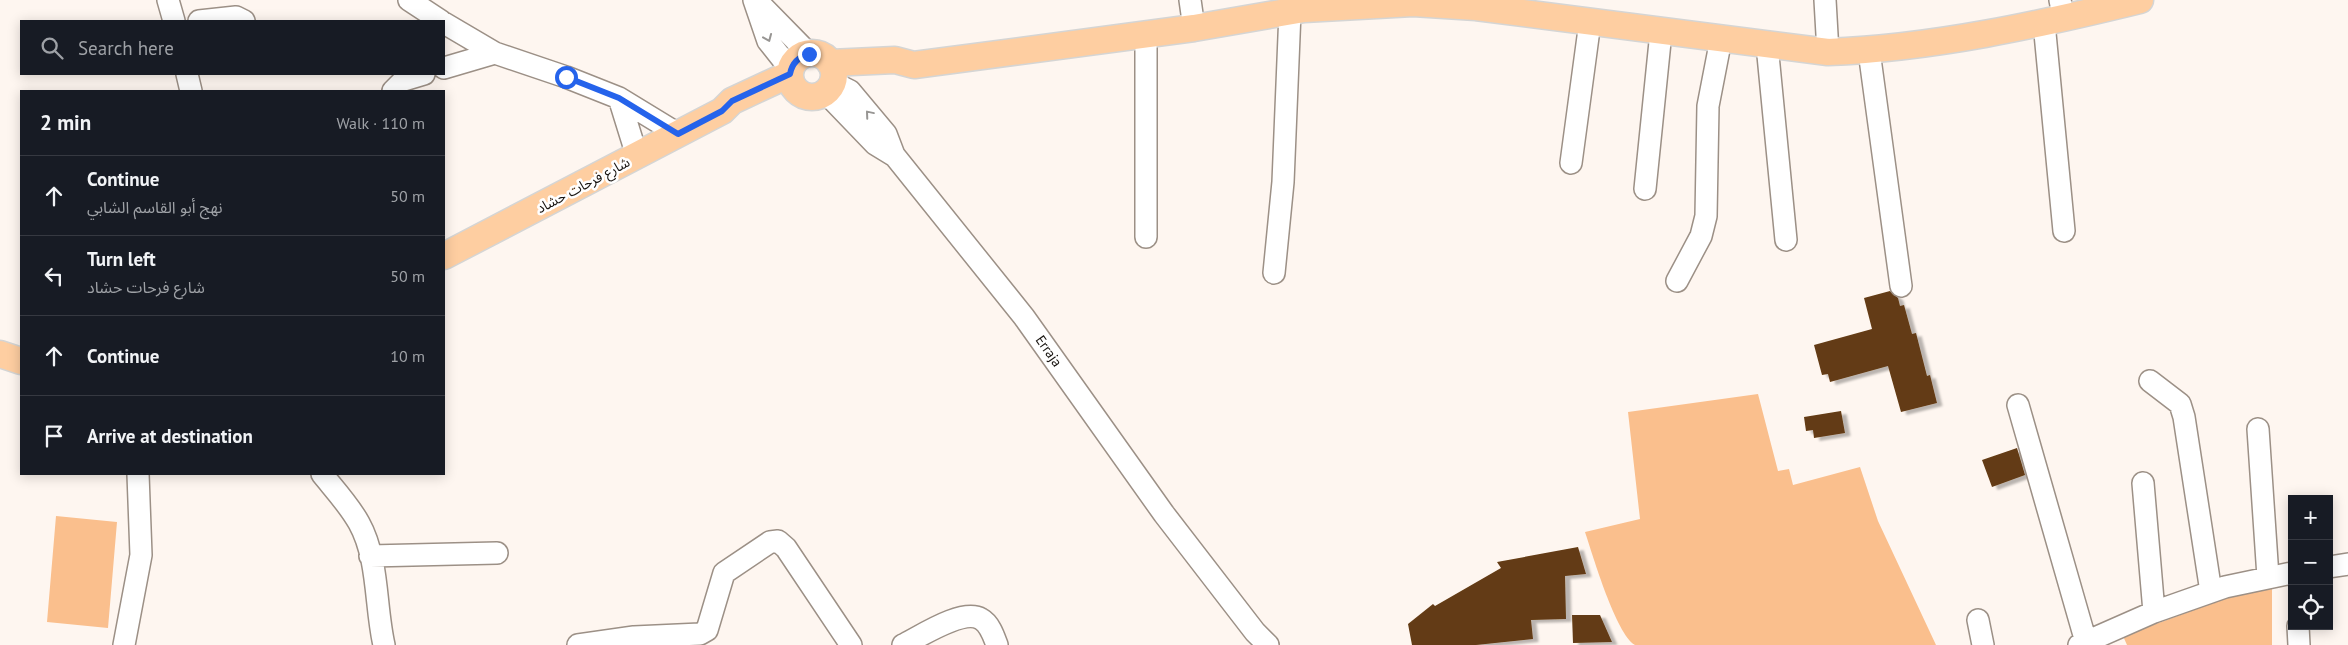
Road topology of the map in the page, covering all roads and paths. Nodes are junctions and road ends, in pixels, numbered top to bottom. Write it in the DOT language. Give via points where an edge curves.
graph roads {
  1 [pos="168,0"];
  2 [pos="409,0"];
  3 [pos="755,0"];
  4 [pos="1190,0"];
  5 [pos="1825,0"];
  6 [pos="2140,0"];
  7 [pos="1413,1"];
  8 [pos="1299,7"];
  9 [pos="2056,14"];
  10 [pos="174,20"];
  11 [pos="208,20"];
  12 [pos="242,20"];
  13 [pos="440,20"];
  14 [pos="1590,22"];
  15 [pos="445,23"];
  16 [pos="1194,28"];
  17 [pos="1661,32"];
  18 [pos="1146,35"];
  19 [pos="1721,39"];
  20 [pos="1767,45"];
  21 [pos="1869,51"];
  22 [pos="1828,52"];
  23 [pos="495,53"];
  24 [pos="445,68"];
  25 [pos="187,75"];
  26 [pos="421,75"];
  27 [pos="813,76"];
  28 [pos="191,90"];
  29 [pos="394,90"];
  30 [pos="619,98"];
  31 [pos="678,134"];
  32 [pos="636,156"];
  33 [pos="1572,163"];
  34 [pos="1645,189"];
  35 [pos="2064,231"];
  36 [pos="1146,237"];
  37 [pos="1786,240"];
  38 [pos="445,255"];
  39 [pos="1274,273"];
  40 [pos="1677,280"];
  41 [pos="1901,286"];
  42 [pos="0,354"];
  43 [pos="20,361"];
  44 [pos="20,367"];
  45 [pos="0,368"];
  46 [pos="2150,381"];
  47 [pos="2018,405"];
  48 [pos="2258,429"];
  49 [pos="138,475"];
  50 [pos="323,475"];
  51 [pos="2143,482"];
  52 [pos="497,553"];
  53 [pos="370,556"];
  54 [pos="2348,564"];
  55 [pos="2333,566"];
  56 [pos="2288,574"];
  57 [pos="2268,577"];
  58 [pos="2211,592"];
  59 [pos="2154,612"];
  60 [pos="1978,620"];
  61 [pos="2298,630"];
  62 [pos="1261,638"];
  63 [pos="2082,644"];
  64 [pos="124,645"];
  65 [pos="384,645"];
  66 [pos="578,645"];
  67 [pos="851,645"];
  68 [pos="903,645"];
  69 [pos="997,645"];
  70 [pos="1279,645"];
  71 [pos="1983,645"];
  72 [pos="2299,645"];
  1 -- 10 [label="street"];
  2 -- 13 [label="street"];
  3 -- 27 [label="street, Erraja" via="768,41"];
  4 -- 16 [label="street"];
  5 -- 22 [label="street"];
  6 -- 9 [label="main road"];
  7 -- 8 [label="main road"];
  7 -- 14 [label="main road"];
  8 -- 16 [label="main road"];
  8 -- 39 [label="street"];
  9 -- 21 [label="main road"];
  9 -- 35 [label="street"];
  11 -- 12 [label="street" via="236,17"];
  14 -- 17 [label="main road"];
  14 -- 33 [label="street"];
  15 -- 23 [label="street"];
  16 -- 18 [label="main road"];
  17 -- 19 [label="main road"];
  17 -- 34 [label="street"];
  18 -- 27 [label="main road" via="914,64 898,74 858,79"];
  18 -- 36 [label="street"];
  19 -- 20 [label="main road"];
  19 -- 40 [label="street" via="1708,106 1706,216 1701,236"];
  20 -- 22 [label="main road"];
  20 -- 37 [label="street"];
  21 -- 22 [label="main road"];
  21 -- 41 [label="street"];
  23 -- 24 [label="street"];
  23 -- 30 [label="street"];
  25 -- 28 [label="street"];
  26 -- 29 [label="street" via="404,80"];
  27 -- 31 [label="main road, شارع فرحات حشاد" via="732,101 722,111"];
  27 -- 62 [label="street, Erraja" via="875,144 894,155 1024,317 1164,514"];
  30 -- 31 [label="street"];
  30 -- 32 [label="street"];
  31 -- 32 [label="main road, شارع فرحات حشاد"];
  32 -- 38 [label="main road, شارع فرحات حشاد"];
  42 -- 43 [label="main road"];
  44 -- 45 [label="main road"];
  46 -- 58 [label="street" via="2180,404 2184,417"];
  47 -- 63 [label="street"];
  48 -- 57 [label="street"];
  49 -- 64 [label="street" via="141,555"];
  50 -- 53 [label="street" via="360,525"];
  51 -- 59 [label="street"];
  52 -- 53 [label="street"];
  53 -- 65 [label="street"];
  54 -- 55 [label="street"];
  56 -- 57 [label="street"];
  57 -- 58 [label="street"];
  58 -- 59 [label="street"];
  59 -- 63 [label="street"];
  60 -- 71 [label="street"];
  61 -- 72 [label="street"];
  62 -- 70 [label="street"];
  66 -- 67 [label="street" via="634,637 700,634 707,630 724,573 770,542 778,541 786,548"];
  68 -- 69 [label="street" via="962,616 983,619"];
}
